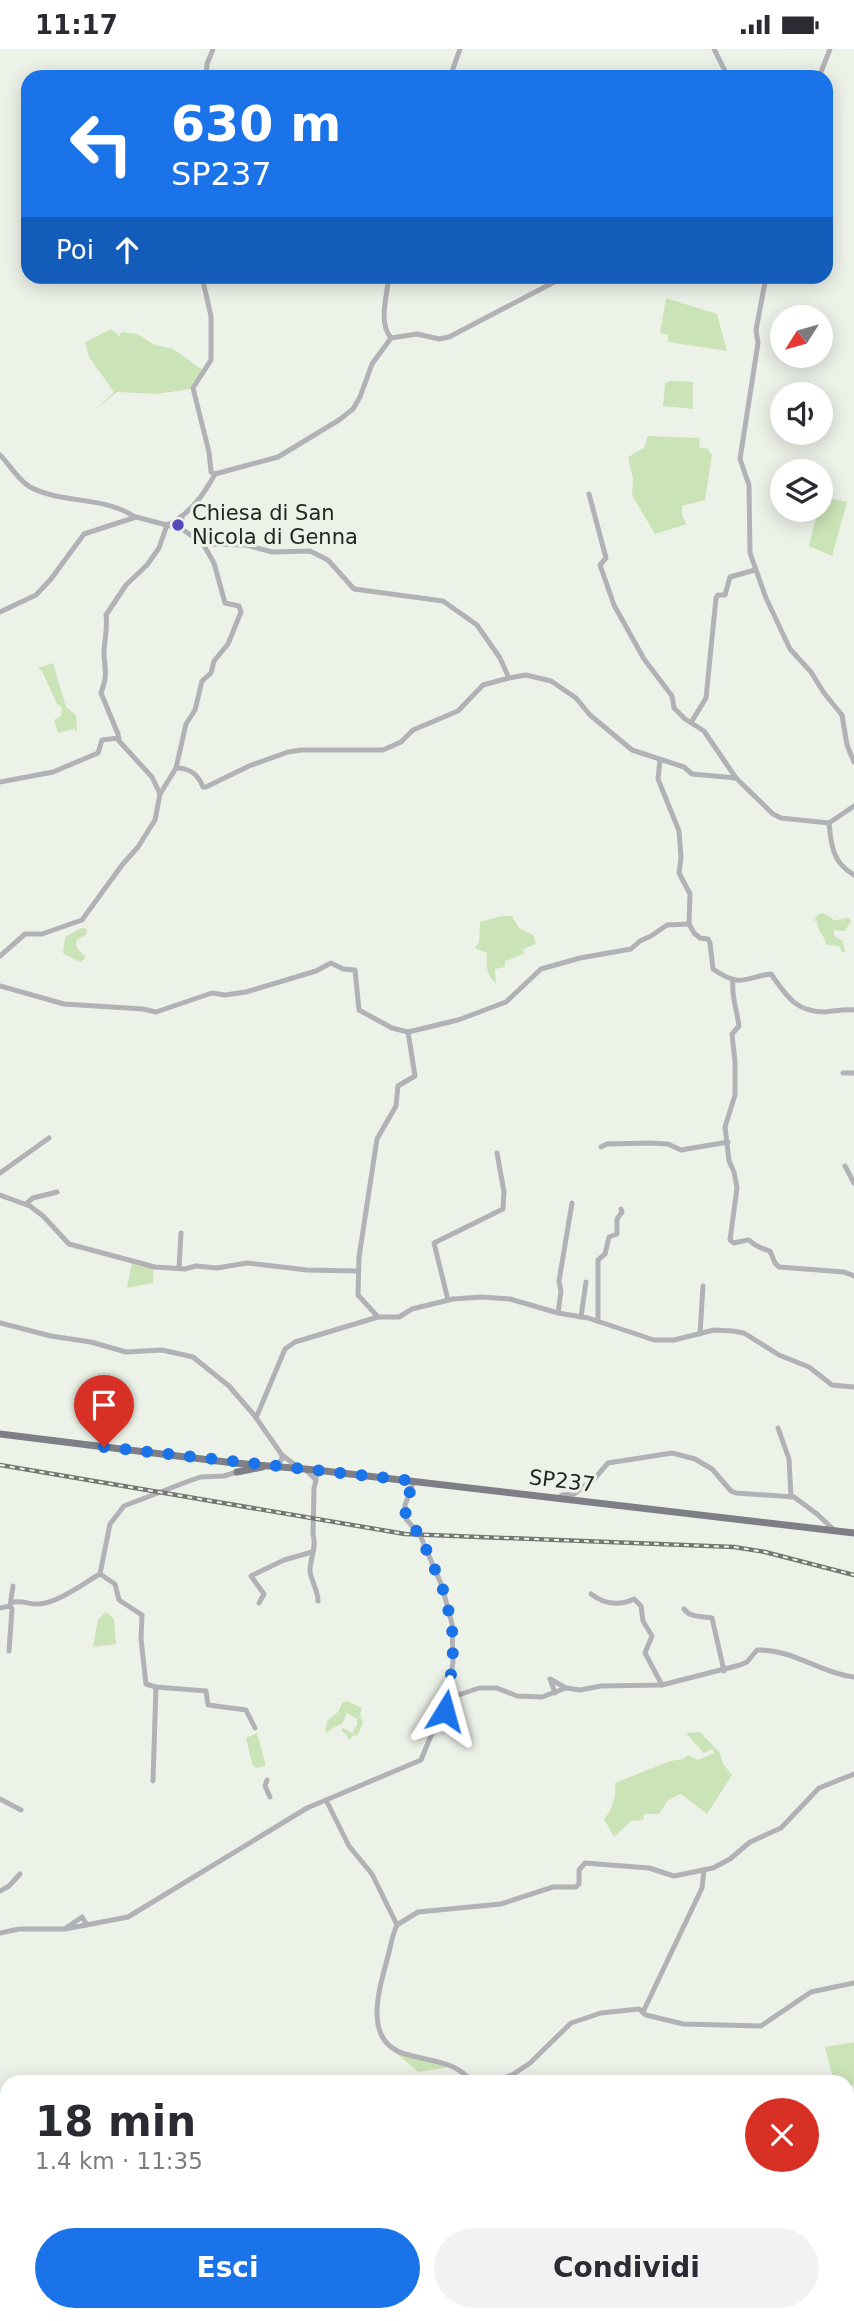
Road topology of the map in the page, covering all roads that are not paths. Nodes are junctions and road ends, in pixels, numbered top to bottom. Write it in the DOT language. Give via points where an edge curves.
graph roads {
  1 [pos="213,49"];
  2 [pos="460,49"];
  3 [pos="714,49"];
  4 [pos="830,49"];
  5 [pos="208,70"];
  6 [pos="452,70"];
  7 [pos="724,70"];
  8 [pos="822,70"];
  9 [pos="204,284"];
  10 [pos="388,284"];
  11 [pos="551,284"];
  12 [pos="765,284"];
  13 [pos="391,338"];
  14 [pos="0,455"];
  15 [pos="215,474"];
  16 [pos="589,494"];
  17 [pos="135,517"];
  18 [pos="182,518"];
  19 [pos="167,525"];
  20 [pos="182,529"];
  21 [pos="203,544"];
  22 [pos="755,570"];
  23 [pos="0,611"];
  24 [pos="509,678"];
  25 [pos="692,722"];
  26 [pos="119,738"];
  27 [pos="660,760"];
  28 [pos="854,762"];
  29 [pos="176,768"];
  30 [pos="736,778"];
  31 [pos="0,782"];
  32 [pos="160,794"];
  33 [pos="854,806"];
  34 [pos="829,823"];
  35 [pos="854,875"];
  36 [pos="689,924"];
  37 [pos="0,956"];
  38 [pos="733,980"];
  39 [pos="0,986"];
  40 [pos="854,1010"];
  41 [pos="408,1032"];
  42 [pos="843,1073"];
  43 [pos="854,1073"];
  44 [pos="49,1138"];
  45 [pos="728,1142"];
  46 [pos="601,1147"];
  47 [pos="497,1153"];
  48 [pos="845,1166"];
  49 [pos="0,1173"];
  50 [pos="854,1183"];
  51 [pos="57,1192"];
  52 [pos="0,1195"];
  53 [pos="572,1203"];
  54 [pos="26,1204"];
  55 [pos="621,1209"];
  56 [pos="181,1233"];
  57 [pos="179,1268"];
  58 [pos="358,1271"];
  59 [pos="854,1276"];
  60 [pos="586,1282"];
  61 [pos="703,1286"];
  62 [pos="448,1300"];
  63 [pos="558,1313"];
  64 [pos="378,1317"];
  65 [pos="581,1317"];
  66 [pos="598,1321"];
  67 [pos="0,1323"];
  68 [pos="699,1333"];
  69 [pos="854,1387"];
  70 [pos="256,1418"];
  71 [pos="778,1428"];
  72 [pos="0,1434"];
  73 [pos="284,1462"];
  74 [pos="242,1463"];
  75 [pos="250,1466"];
  76 [pos="301,1468"];
  77 [pos="316,1470"];
  78 [pos="237,1472"];
  79 [pos="316,1480"];
  80 [pos="414,1481"];
  81 [pos="791,1497"];
  82 [pos="558,1498"];
  83 [pos="834,1530"];
  84 [pos="854,1533"];
  85 [pos="312,1552"];
  86 [pos="100,1574"];
  87 [pos="13,1586"];
  88 [pos="591,1594"];
  89 [pos="318,1601"];
  90 [pos="259,1603"];
  91 [pos="11,1604"];
  92 [pos="0,1608"];
  93 [pos="684,1609"];
  94 [pos="9,1651"];
  95 [pos="724,1671"];
  96 [pos="854,1677"];
  97 [pos="662,1685"];
  98 [pos="156,1687"];
  99 [pos="566,1688"];
  100 [pos="555,1693"];
  101 [pos="447,1699"];
  102 [pos="255,1728"];
  103 [pos="854,1774"];
  104 [pos="267,1780"];
  105 [pos="153,1781"];
  106 [pos="270,1797"];
  107 [pos="0,1799"];
  108 [pos="326,1800"];
  109 [pos="21,1810"];
  110 [pos="704,1870"];
  111 [pos="20,1874"];
  112 [pos="0,1891"];
  113 [pos="397,1925"];
  114 [pos="0,1933"];
  115 [pos="854,1983"];
  116 [pos="645,2013"];
  117 [pos="464,2075"];
  118 [pos="512,2075"];
  1 -- 5 [label="street"];
  2 -- 6 [label="street"];
  3 -- 7 [label="street"];
  4 -- 8 [label="street"];
  9 -- 15 [label="street" via="211,316 211,361 192,388"];
  10 -- 13 [label="street" via="384,317 385,332"];
  11 -- 13 [label="street" via="449,337 416,334"];
  12 -- 22 [label="street" via="740,459 750,485 750,553"];
  13 -- 15 [label="street" via="372,364 353,409 339,420 278,457"];
  14 -- 17 [label="street" via="20,480 33,488"];
  15 -- 18 [label="street"];
  16 -- 25 [label="street" via="606,558 600,565 614,605 644,659 672,696 674,708"];
  17 -- 19 [label="street"];
  17 -- 23 [label="street" via="84,534 36,594"];
  18 -- 19 [label="street"];
  18 -- 20 [label="street"];
  19 -- 20 [label="street"];
  19 -- 26 [label="street" via="159,548 106,615 107,676 101,693"];
  20 -- 21 [label="street"];
  21 -- 24 [label="street" via="310,551 328,560 354,589 443,601 477,625"];
  21 -- 29 [label="street" via="214,563 225,603 239,606 241,611 228,644 202,681"];
  22 -- 25 [label="street" via="730,577 725,595 716,597 706,698"];
  22 -- 28 [label="street" via="790,649 842,715"];
  24 -- 27 [label="street" via="526,675 557,684 632,750"];
  24 -- 29 [label="street" via="483,685 458,711 413,730 383,750 301,750 249,766 206,787 199,776"];
  25 -- 30 [label="street" via="710,739"];
  26 -- 31 [label="street" via="102,740 98,753 65,769"];
  26 -- 32 [label="street" via="152,776"];
  27 -- 30 [label="street" via="692,774"];
  27 -- 36 [label="street" via="658,779 679,831 679,873 690,894"];
  29 -- 32 [label="street"];
  30 -- 34 [label="street" via="781,818"];
  32 -- 37 [label="street" via="155,820 82,920 41,934 25,934"];
  33 -- 34 [label="street"];
  34 -- 35 [label="street" via="832,850 839,864"];
  36 -- 38 [label="street" via="700,938 708,939 713,969"];
  36 -- 41 [label="street" via="667,925 631,949 541,969 506,1002"];
  38 -- 40 [label="street" via="769,973 790,1001 800,1006 818,1011"];
  38 -- 45 [label="street" via="738,1026 732,1034 735,1095 725,1127"];
  39 -- 41 [label="street" via="64,1004 156,1012 212,993 246,992 331,963 355,970 359,1010"];
  41 -- 58 [label="street" via="415,1076 398,1086 396,1106 377,1139"];
  42 -- 43 [label="street"];
  44 -- 49 [label="street"];
  45 -- 46 [label="street" via="681,1150 650,1143"];
  45 -- 59 [label="street" via="737,1188 732,1242 753,1240 770,1251 779,1267"];
  47 -- 62 [label="street" via="503,1209 434,1243"];
  48 -- 50 [label="street"];
  51 -- 54 [label="street"];
  52 -- 54 [label="street"];
  53 -- 63 [label="street"];
  54 -- 57 [label="street" via="69,1244 155,1267"];
  55 -- 66 [label="street" via="617,1234 608,1238 605,1254 598,1261"];
  56 -- 57 [label="street"];
  57 -- 58 [label="street" via="247,1263"];
  58 -- 64 [label="street" via="358,1294"];
  60 -- 65 [label="street"];
  61 -- 68 [label="street"];
  62 -- 63 [label="street" via="510,1299"];
  62 -- 64 [label="street" via="399,1317"];
  63 -- 65 [label="street"];
  64 -- 70 [label="street" via="285,1349"];
  65 -- 66 [label="street"];
  66 -- 68 [label="street" via="654,1340"];
  67 -- 70 [label="street" via="126,1352 162,1350 193,1357 229,1386"];
  68 -- 69 [label="street" via="714,1329 744,1333 809,1367 832,1385"];
  70 -- 73 [label="street"];
  71 -- 81 [label="street" via="789,1459"];
  72 -- 74 [label="main road"];
  73 -- 75 [label="main road, SP237 / SP237"];
  73 -- 76 [label="main road, SP237 / SP237"];
  74 -- 75 [label="main road"];
  74 -- 78 [label="main road"];
  75 -- 78 [label="main road, SP237"];
  76 -- 77 [label="main road, SP237 / SP237"];
  76 -- 79 [label="street"];
  77 -- 79 [label="street"];
  77 -- 80 [label="main road, SP237 / SP237"];
  78 -- 86 [label="street" via="189,1481 124,1506 112,1518"];
  79 -- 85 [label="street"];
  80 -- 82 [label="main road, SP237 / SP237"];
  80 -- 101 [label="street" via="405,1505 406,1519 420,1535 452,1624 453,1662"];
  81 -- 82 [label="street" via="736,1493 712,1469 671,1453 608,1463 574,1494"];
  81 -- 83 [label="street"];
  82 -- 83 [label="main road, SP237 / SP237"];
  83 -- 84 [label="main road, SP237 / SP237"];
  85 -- 89 [label="street" via="310,1573"];
  85 -- 90 [label="street" via="251,1576 264,1594"];
  86 -- 91 [label="street" via="41,1604"];
  86 -- 98 [label="street" via="114,1584 119,1600 142,1615 146,1683"];
  87 -- 91 [label="street"];
  88 -- 97 [label="street" via="617,1604 634,1599 641,1606 643,1622 652,1636 645,1653"];
  91 -- 92 [label="street"];
  91 -- 94 [label="street"];
  93 -- 95 [label="street" via="712,1618"];
  95 -- 96 [label="street" via="763,1650 782,1651"];
  95 -- 97 [label="street"];
  97 -- 99 [label="street"];
  98 -- 102 [label="street" via="206,1691 208,1705 246,1710"];
  98 -- 105 [label="street"];
  99 -- 100 [label="street"];
  99 -- 100 [label="street" via="550,1679"];
  100 -- 101 [label="street" via="517,1696 497,1688 480,1688"];
  101 -- 108 [label="street" via="421,1760"];
  103 -- 110 [label="street" via="819,1788 781,1828"];
  104 -- 106 [label="street"];
  107 -- 109 [label="street"];
  108 -- 113 [label="street"];
  108 -- 114 [label="street" via="135,1914 65,1929"];
  110 -- 113 [label="street" via="674,1876 649,1868 585,1863 576,1887 553,1887 501,1905 418,1913"];
  110 -- 116 [label="street" via="702,1888"];
  111 -- 112 [label="street"];
  113 -- 117 [label="street" via="380,1985 378,2029 400,2052 447,2064"];
  115 -- 116 [label="street" via="811,1992 761,2026 683,2024"];
  116 -- 118 [label="street" via="633,2008 571,2023"];
}
